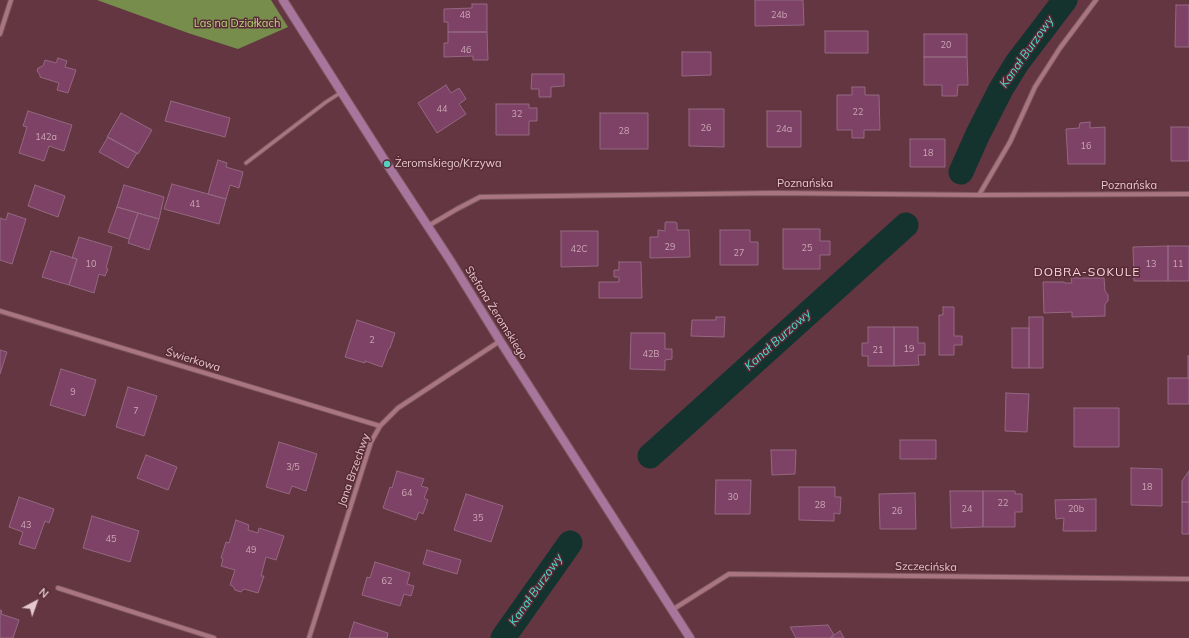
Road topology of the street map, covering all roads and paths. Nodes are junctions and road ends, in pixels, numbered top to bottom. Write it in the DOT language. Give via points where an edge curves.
graph roads {
  1 [pos="11,0"];
  2 [pos="283,0"];
  3 [pos="1096,0"];
  4 [pos="0,34"];
  5 [pos="341,92"];
  6 [pos="246,163"];
  7 [pos="1189,194"];
  8 [pos="979,195"];
  9 [pos="428,226"];
  10 [pos="0,311"];
  11 [pos="500,341"];
  12 [pos="380,426"];
  13 [pos="1189,579"];
  14 [pos="58,588"];
  15 [pos="672,610"];
  16 [pos="214,638"];
  17 [pos="309,638"];
  18 [pos="690,638"];
  1 -- 4 [label="street"];
  2 -- 5 [label="street, Stefana Żeromskiego"];
  3 -- 8 [label="street" via="1035,87 1010,142"];
  5 -- 6 [label="lane"];
  5 -- 9 [label="street, Stefana Żeromskiego"];
  7 -- 8 [label="street, Poznańska"];
  8 -- 9 [label="street, Poznańska" via="774,193 480,197"];
  9 -- 11 [label="street, Stefana Żeromskiego"];
  10 -- 12 [label="street, Świerkowa"];
  11 -- 12 [label="street, Jana Brzechwy" via="398,408"];
  11 -- 15 [label="street, Stefana Żeromskiego"];
  12 -- 17 [label="street, Jana Brzechwy" via="371,442"];
  13 -- 15 [label="street, Szczecińska" via="729,574"];
  14 -- 16 [label="street"];
  15 -- 18 [label="street, Stefana Żeromskiego"];
}
